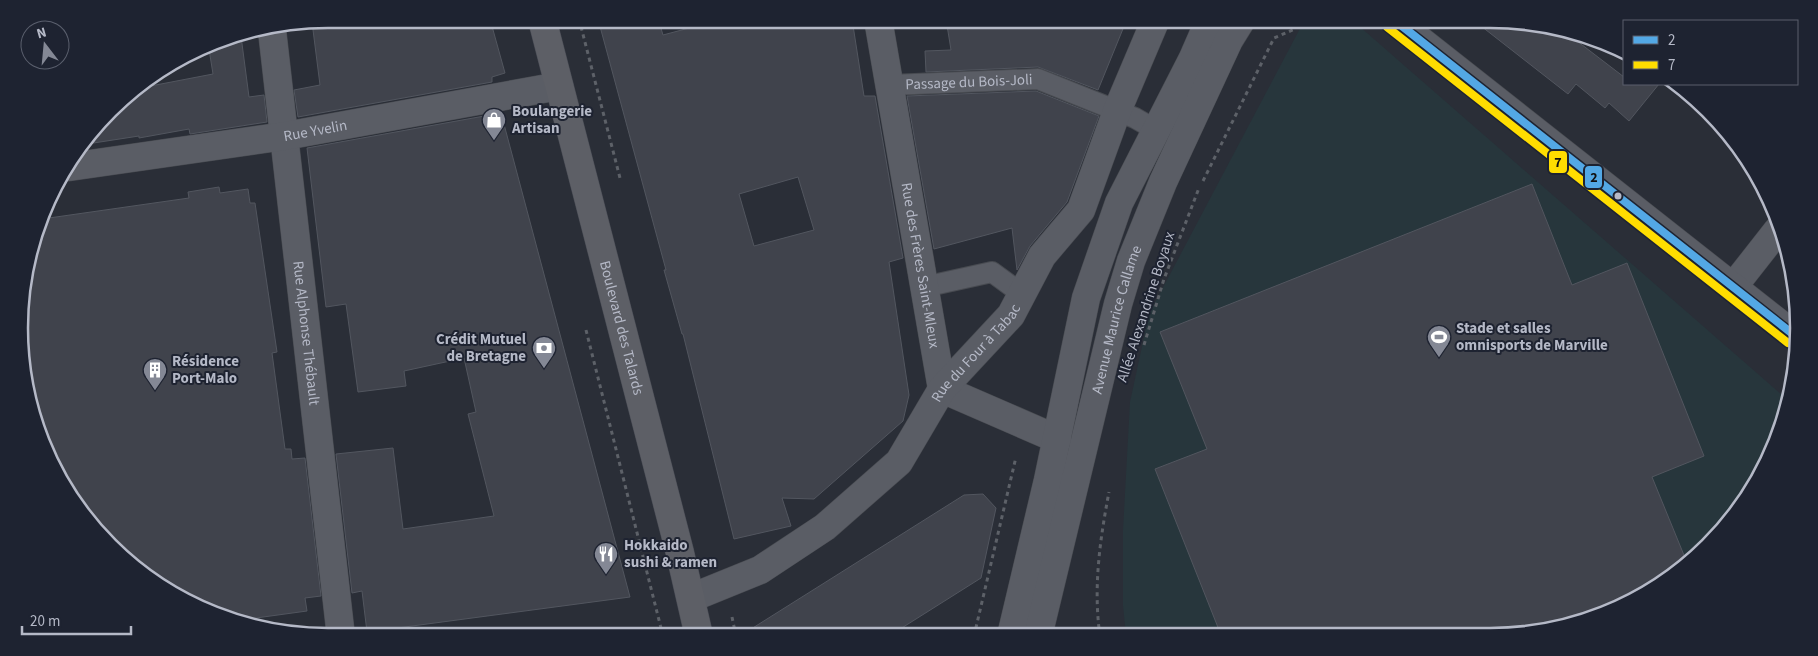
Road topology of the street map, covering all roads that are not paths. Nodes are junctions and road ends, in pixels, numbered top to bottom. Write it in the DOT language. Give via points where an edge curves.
graph roads {
  1 [pos="544,28"];
  2 [pos="880,28"];
  3 [pos="1152,28"];
  4 [pos="1206,28"];
  5 [pos="1236,28"];
  6 [pos="1404,28"];
  7 [pos="272,33"];
  8 [pos="890,84"];
  9 [pos="559,86"];
  10 [pos="1117,112"];
  11 [pos="1156,130"];
  12 [pos="285,136"];
  13 [pos="75,166"];
  14 [pos="1776,233"];
  15 [pos="924,287"];
  16 [pos="1733,287"];
  17 [pos="1022,294"];
  18 [pos="1790,331"];
  19 [pos="942,389"];
  20 [pos="1057,439"];
  21 [pos="690,598"];
  22 [pos="340,628"];
  23 [pos="696,628"];
  24 [pos="1013,628"];
  25 [pos="1040,628"];
  1 -- 9 [label="main road, Boulevard des Talards"];
  2 -- 8 [label="street, Rue des Frères Saint-Mleux"];
  3 -- 10 [label="street, Rue du Four à Tabac"];
  4 -- 11 [label="street, Avenue Maurice Callame"];
  5 -- 25 [label="street, Avenue Maurice Callame" via="1163,182 1131,261"];
  6 -- 16 [label="street"];
  7 -- 12 [label="street, Rue Alphonse Thébault"];
  8 -- 10 [label="lane, Passage du Bois-Joli" via="1038,79"];
  8 -- 15 [label="street, Rue des Frères Saint-Mleux"];
  9 -- 12 [label="street, Rue Yvelin"];
  9 -- 21 [label="main road, Boulevard des Talards"];
  10 -- 11 [label="lane, Passage du Bois-Joli"];
  10 -- 17 [label="street, Rue du Four à Tabac" via="1081,210 1042,256"];
  11 -- 20 [label="street, Avenue Maurice Callame" via="1119,203 1086,298"];
  12 -- 13 [label="street, Rue Yvelin"];
  12 -- 22 [label="street, Rue Alphonse Thébault"];
  14 -- 16 [label="street"];
  15 -- 17 [label="lane" via="992,272"];
  15 -- 19 [label="street, Rue des Frères Saint-Mleux"];
  16 -- 18 [label="street"];
  17 -- 19 [label="street, Rue du Four à Tabac" via="1011,315"];
  19 -- 20 [label="street"];
  19 -- 21 [label="street, Rue du Four à Tabac" via="899,462 825,527 760,570"];
  20 -- 24 [label="street, Avenue Maurice Callame"];
  21 -- 23 [label="main road, Boulevard des Talards"];
}
